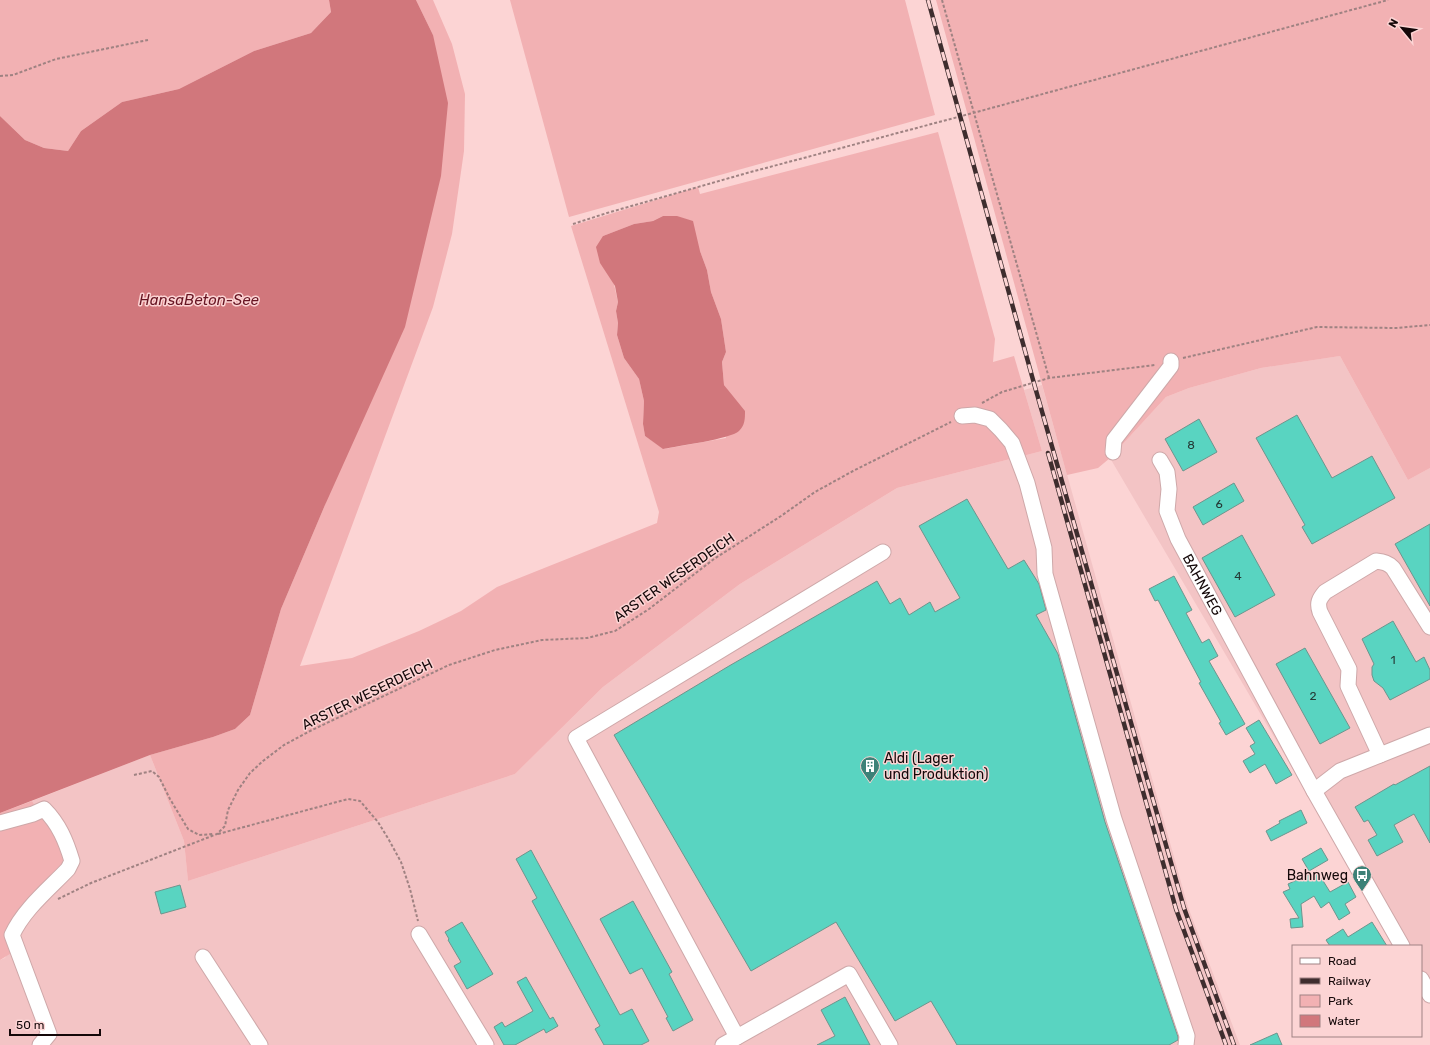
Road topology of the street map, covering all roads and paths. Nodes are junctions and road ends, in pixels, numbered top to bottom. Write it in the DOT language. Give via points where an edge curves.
graph roads {
  1 [pos="942,0"];
  2 [pos="1388,0"];
  3 [pos="148,40"];
  4 [pos="0,76"];
  5 [pos="973,113"];
  6 [pos="573,224"];
  7 [pos="1430,325"];
  8 [pos="1170,361"];
  9 [pos="1049,378"];
  10 [pos="962,416"];
  11 [pos="1113,452"];
  12 [pos="1160,460"];
  13 [pos="883,552"];
  14 [pos="1430,627"];
  15 [pos="1430,735"];
  16 [pos="1380,755"];
  17 [pos="134,775"];
  18 [pos="1314,791"];
  19 [pos="0,823"];
  20 [pos="217,834"];
  21 [pos="91,883"];
  22 [pos="419,934"];
  23 [pos="1401,945"];
  24 [pos="202,957"];
  25 [pos="1422,981"];
  26 [pos="1430,995"];
  27 [pos="737,1037"];
  28 [pos="40,1045"];
  29 [pos="260,1045"];
  30 [pos="486,1045"];
  31 [pos="723,1045"];
  32 [pos="890,1045"];
  33 [pos="1186,1045"];
  1 -- 5 [label="path"];
  2 -- 5 [label="path"];
  3 -- 4 [label="path" via="56,59 13,75"];
  5 -- 6 [label="path" via="748,173"];
  5 -- 9 [label="path"];
  7 -- 8 [label="path, ARSTER WESERDEICH" via="1396,328 1317,327"];
  8 -- 9 [label="path, ARSTER WESERDEICH" via="1147,367"];
  8 -- 11 [label="street" via="1171,366 1114,440"];
  9 -- 10 [label="path, ARSTER WESERDEICH" via="1002,392"];
  10 -- 20 [label="path, ARSTER WESERDEICH" via="815,492 714,559 649,609 615,631 587,638 542,640 495,650 449,665 310,731 284,746 250,773 228,810 225,826"];
  10 -- 33 [label="street" via="990,419 1001,430 1012,443 1027,483 1044,548 1045,574 1114,819 1187,1036"];
  12 -- 18 [label="street, BAHNWEG" via="1167,472 1167,511 1178,539"];
  13 -- 27 [label="street" via="576,738"];
  14 -- 16 [label="street" via="1388,563 1376,561 1325,592 1320,598 1320,612 1349,669 1348,686"];
  15 -- 16 [label="street"];
  16 -- 18 [label="street" via="1340,771"];
  17 -- 20 [label="path" via="152,771 159,777 188,829 199,835"];
  18 -- 23 [label="street, BAHNWEG"];
  19 -- 28 [label="street" via="44,809 53,818 66,840 72,861 68,869 27,912 12,935 49,1034"];
  20 -- 21 [label="path"];
  20 -- 22 [label="path" via="348,799 360,801 378,822 401,862 416,912"];
  22 -- 30 [label="street"];
  24 -- 29 [label="street"];
  25 -- 26 [label="street"];
  27 -- 31 [label="street"];
  27 -- 32 [label="street" via="849,974"];
}
